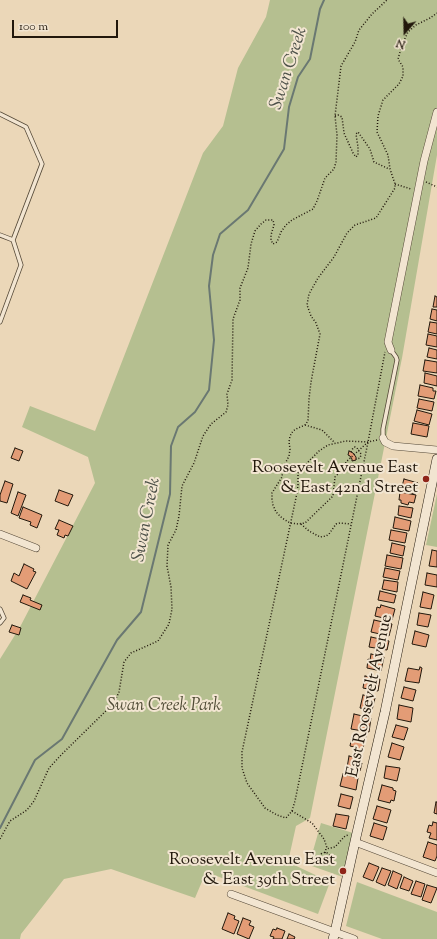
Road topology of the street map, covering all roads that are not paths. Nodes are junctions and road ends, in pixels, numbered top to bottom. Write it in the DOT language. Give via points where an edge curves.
graph roads {
  1 [pos="437,112"];
  2 [pos="0,114"];
  3 [pos="0,235"];
  4 [pos="13,240"];
  5 [pos="0,322"];
  6 [pos="392,350"];
  7 [pos="383,438"];
  8 [pos="437,450"];
  9 [pos="437,459"];
  10 [pos="0,534"];
  11 [pos="36,548"];
  12 [pos="0,609"];
  13 [pos="0,623"];
  14 [pos="355,839"];
  15 [pos="437,874"];
  16 [pos="231,894"];
  17 [pos="334,936"];
  18 [pos="354,939"];
  1 -- 6 [label="street" via="388,342"];
  2 -- 4 [label="lane" via="26,127 42,164"];
  3 -- 4 [label="lane"];
  4 -- 5 [label="lane" via="21,265"];
  6 -- 7 [label="lane" via="397,360"];
  7 -- 8 [label="street" via="392,446"];
  9 -- 14 [label="street, East Roosevelt Avenue" via="385,712"];
  10 -- 11 [label="street"];
  12 -- 13 [label="lane" via="4,618"];
  14 -- 15 [label="street"];
  14 -- 17 [label="street, East Roosevelt Avenue"];
  16 -- 17 [label="street"];
  17 -- 18 [label="street"];
}
